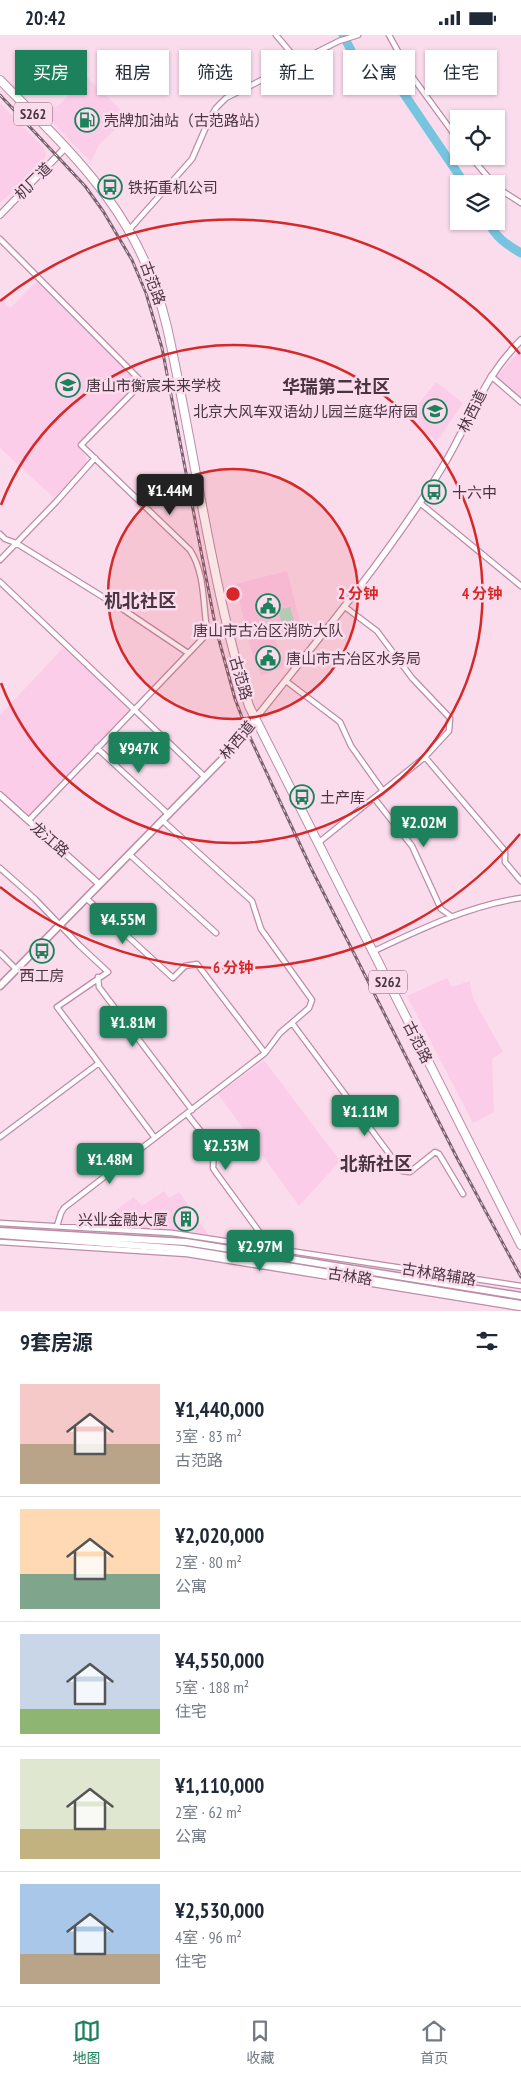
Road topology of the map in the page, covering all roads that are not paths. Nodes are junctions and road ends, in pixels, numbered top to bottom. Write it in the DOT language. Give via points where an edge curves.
graph roads {
  1 [pos="276,35"];
  2 [pos="389,35"];
  3 [pos="356,36"];
  4 [pos="289,50"];
  5 [pos="321,50"];
  6 [pos="0,80"];
  7 [pos="261,80"];
  8 [pos="450,129"];
  9 [pos="66,147"];
  10 [pos="478,165"];
  11 [pos="486,175"];
  12 [pos="505,193"];
  13 [pos="521,203"];
  14 [pos="0,215"];
  15 [pos="129,230"];
  16 [pos="0,239"];
  17 [pos="521,340"];
  18 [pos="491,376"];
  19 [pos="521,402"];
  20 [pos="95,458"];
  21 [pos="420,503"];
  22 [pos="0,534"];
  23 [pos="16,543"];
  24 [pos="0,560"];
  25 [pos="0,582"];
  26 [pos="521,586"];
  27 [pos="345,607"];
  28 [pos="188,653"];
  29 [pos="286,681"];
  30 [pos="134,710"];
  31 [pos="255,719"];
  32 [pos="98,748"];
  33 [pos="425,757"];
  34 [pos="205,777"];
  35 [pos="383,791"];
  36 [pos="0,795"];
  37 [pos="374,798"];
  38 [pos="168,815"];
  39 [pos="29,820"];
  40 [pos="162,820"];
  41 [pos="318,843"];
  42 [pos="129,854"];
  43 [pos="0,868"];
  44 [pos="521,881"];
  45 [pos="99,884"];
  46 [pos="86,898"];
  47 [pos="521,898"];
  48 [pos="441,909"];
  49 [pos="451,916"];
  50 [pos="439,921"];
  51 [pos="60,924"];
  52 [pos="216,933"];
  53 [pos="372,952"];
  54 [pos="0,953"];
  55 [pos="16,969"];
  56 [pos="98,977"];
  57 [pos="0,986"];
  58 [pos="292,1023"];
  59 [pos="265,1053"];
  60 [pos="99,1063"];
  61 [pos="192,1110"];
  62 [pos="187,1114"];
  63 [pos="0,1129"];
  64 [pos="2,1135"];
  65 [pos="155,1138"];
  66 [pos="463,1194"];
  67 [pos="0,1223"];
  68 [pos="57,1226"];
  69 [pos="0,1231"];
  70 [pos="0,1235"];
  71 [pos="263,1237"];
  72 [pos="0,1242"];
  73 [pos="521,1245"];
  74 [pos="521,1286"];
  75 [pos="521,1296"];
  76 [pos="521,1304"];
  77 [pos="521,1308"];
  1 -- 4 [label="street"];
  2 -- 8 [label="street" via="410,75"];
  3 -- 5 [label="street"];
  6 -- 9 [label="main road, 古范路 / S262"];
  7 -- 15 [label="street" via="226,98 216,108 192,159"];
  9 -- 14 [label="street, 机厂道"];
  9 -- 15 [label="main road, 古范路 / S262" via="104,191"];
  10 -- 11 [label="street"];
  12 -- 13 [label="street"];
  15 -- 31 [label="main road, 古范路 / S262" via="143,254 161,301 232,646"];
  16 -- 20 [label="street" via="140,380 139,386 81,445"];
  17 -- 18 [label="street, 林西道"];
  18 -- 19 [label="street"];
  18 -- 21 [label="street, 林西道"];
  20 -- 23 [label="street"];
  20 -- 28 [label="street" via="194,557 201,581 207,631"];
  21 -- 26 [label="street"];
  21 -- 27 [label="street, 林西道"];
  22 -- 23 [label="street"];
  23 -- 24 [label="street"];
  23 -- 28 [label="street"];
  25 -- 30 [label="street"];
  27 -- 29 [label="street, 林西道"];
  27 -- 33 [label="street" via="376,631 412,679 450,718 449,731"];
  28 -- 30 [label="street"];
  29 -- 31 [label="street, 林西道"];
  29 -- 35 [label="street" via="340,722 351,746"];
  30 -- 32 [label="street"];
  30 -- 34 [label="street"];
  31 -- 34 [label="main road, 林西道" via="248,733"];
  31 -- 41 [label="main road, 古范路 / S262"];
  32 -- 38 [label="street"];
  32 -- 39 [label="street"];
  33 -- 35 [label="street"];
  33 -- 44 [label="street" via="505,851 505,862"];
  34 -- 38 [label="main road, 林西道"];
  35 -- 37 [label="street"];
  36 -- 39 [label="street, 龙江路"];
  37 -- 41 [label="street"];
  37 -- 48 [label="street" via="412,846"];
  38 -- 40 [label="main road, 林西道"];
  39 -- 45 [label="street, 龙江路"];
  40 -- 42 [label="main road, 林西道"];
  40 -- 58 [label="street" via="254,906 261,929 312,1000 309,1008"];
  41 -- 53 [label="main road, 古范路 / S262"];
  42 -- 45 [label="main road, 林西道"];
  42 -- 52 [label="street"];
  43 -- 51 [label="street"];
  45 -- 46 [label="main road, 林西道"];
  46 -- 51 [label="main road, 林西道"];
  46 -- 59 [label="street" via="173,979 185,966 197,964"];
  47 -- 49 [label="street"];
  48 -- 49 [label="street"];
  48 -- 50 [label="street"];
  49 -- 50 [label="street"];
  50 -- 53 [label="street"];
  51 -- 55 [label="main road, 林西道"];
  51 -- 56 [label="street" via="108,972"];
  53 -- 73 [label="main road, 古范路 / S262"];
  54 -- 55 [label="street"];
  55 -- 57 [label="main road, 林西道"];
  56 -- 60 [label="street" via="58,1007"];
  56 -- 61 [label="street" via="99,987"];
  58 -- 59 [label="street"];
  58 -- 66 [label="street" via="402,1171 410,1172 435,1152"];
  59 -- 61 [label="street"];
  60 -- 64 [label="street"];
  60 -- 65 [label="street"];
  61 -- 62 [label="street"];
  62 -- 65 [label="street"];
  62 -- 71 [label="street" via="214,1148 213,1168"];
  63 -- 64 [label="street"];
  65 -- 68 [label="street" via="64,1208"];
  67 -- 68 [label="street, 古林路辅路"];
  68 -- 74 [label="street, 古林路辅路" via="172,1233"];
  69 -- 75 [label="main road, 古林路" via="186,1242"];
  70 -- 76 [label="main road, 古林路" via="191,1251"];
  72 -- 77 [label="street" via="178,1253"];
}
